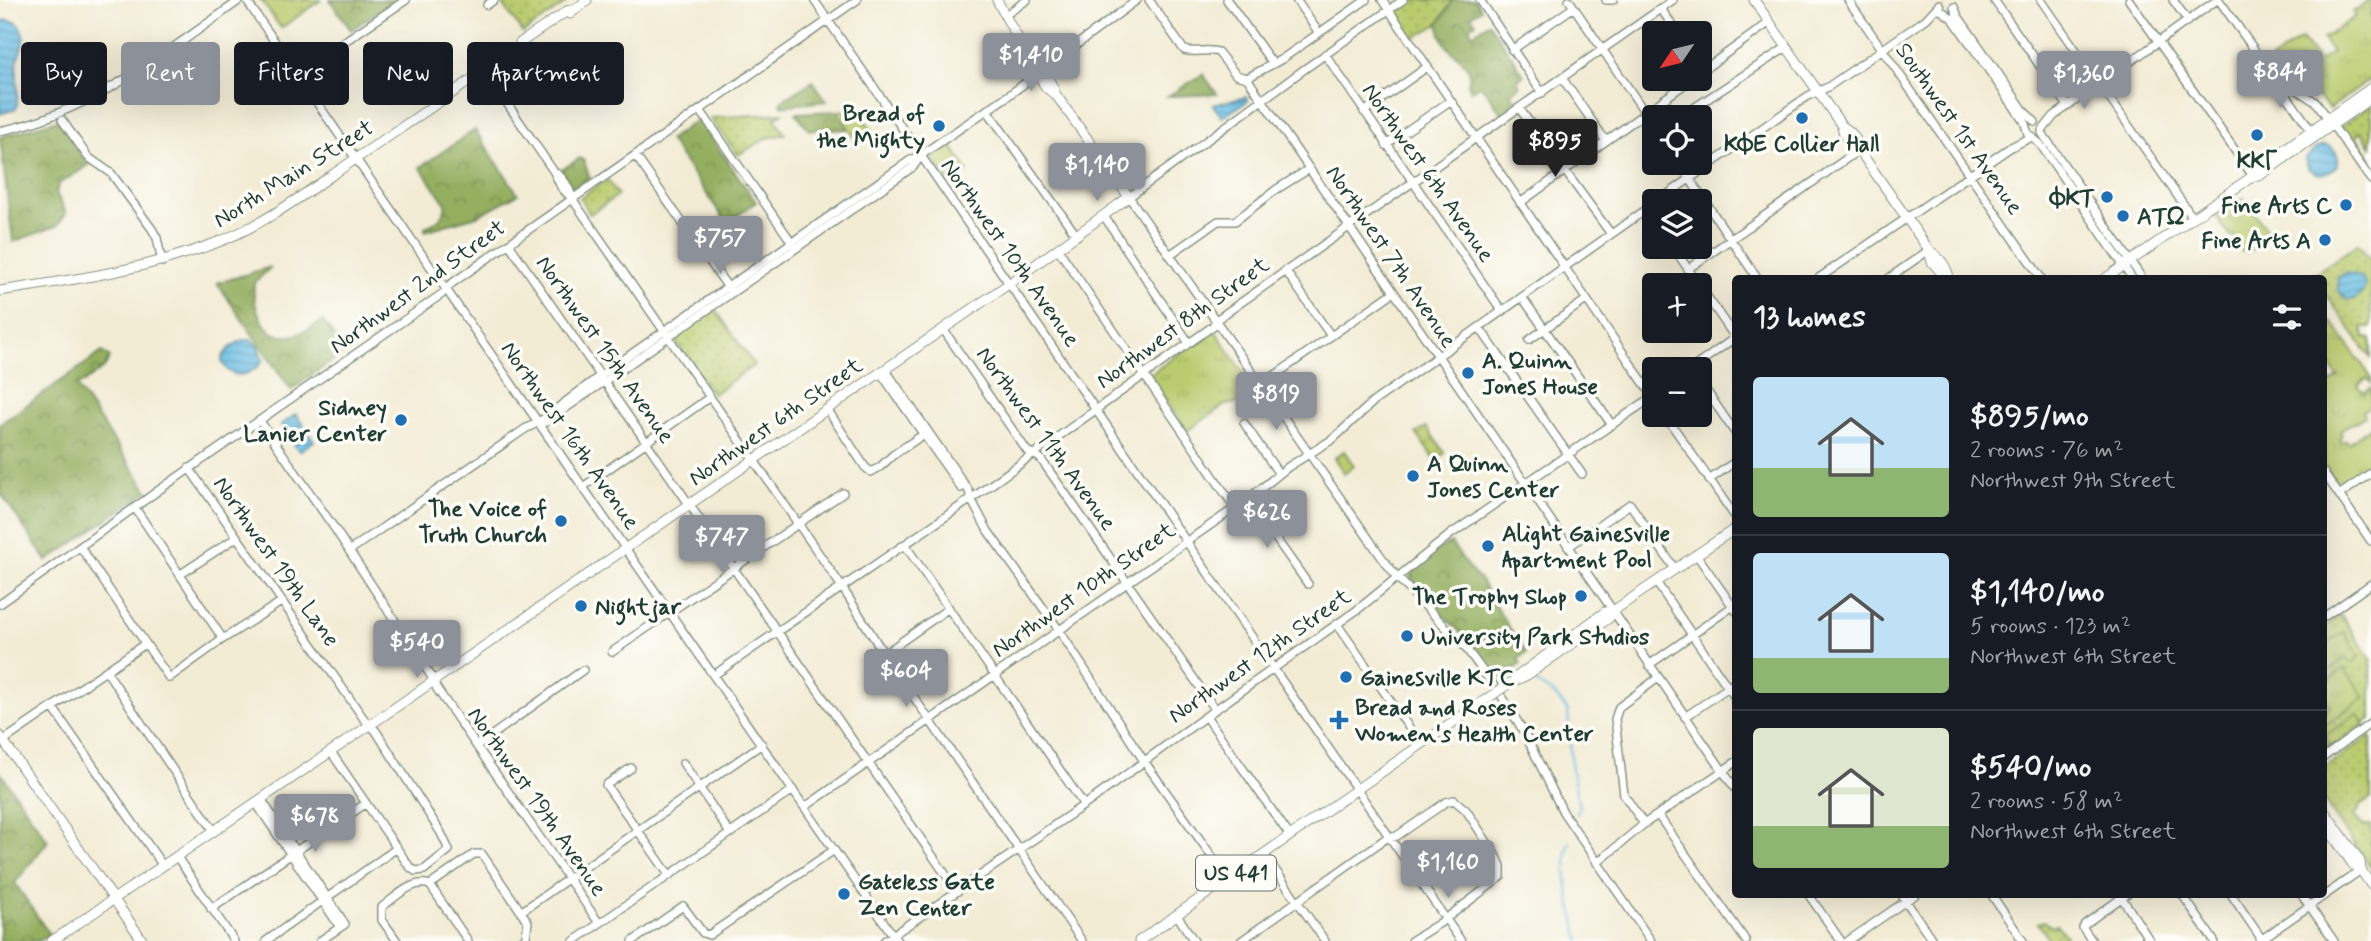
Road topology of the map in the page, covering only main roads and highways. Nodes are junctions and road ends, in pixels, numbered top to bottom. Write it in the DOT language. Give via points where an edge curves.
graph roads {
  1 [pos="587,0"];
  2 [pos="997,0"];
  3 [pos="1754,0"];
  4 [pos="2371,88"];
  5 [pos="2371,98"];
  6 [pos="2331,121"];
  7 [pos="2253,176"];
  8 [pos="1944,275"];
  9 [pos="2110,275"];
  10 [pos="0,291"];
  11 [pos="1732,531"];
  12 [pos="2,739"];
  13 [pos="2327,815"];
  14 [pos="2327,827"];
  15 [pos="2361,870"];
  16 [pos="2371,885"];
  17 [pos="114,899"];
  18 [pos="54,940"];
  19 [pos="143,941"];
  20 [pos="1139,941"];
  1 -- 10 [label="main road, North Main Street" via="523,48 251,227 162,262"];
  2 -- 17 [label="main road, Northwest 6th Street" via="1046,88 1056,95 1129,197"];
  3 -- 8 [label="main road" via="1850,130"];
  4 -- 6 [label="main road"];
  5 -- 6 [label="main road"];
  6 -- 7 [label="main road"];
  6 -- 7 [label="main road" via="2311,130"];
  7 -- 9 [label="main road"];
  11 -- 20 [label="main road, US 441, bridge" via="1605,612"];
  12 -- 17 [label="main road"];
  13 -- 15 [label="main road"];
  14 -- 15 [label="main road"];
  15 -- 16 [label="main road"];
  17 -- 18 [label="main road, Northwest 6th Street"];
  17 -- 19 [label="main road"];
}
